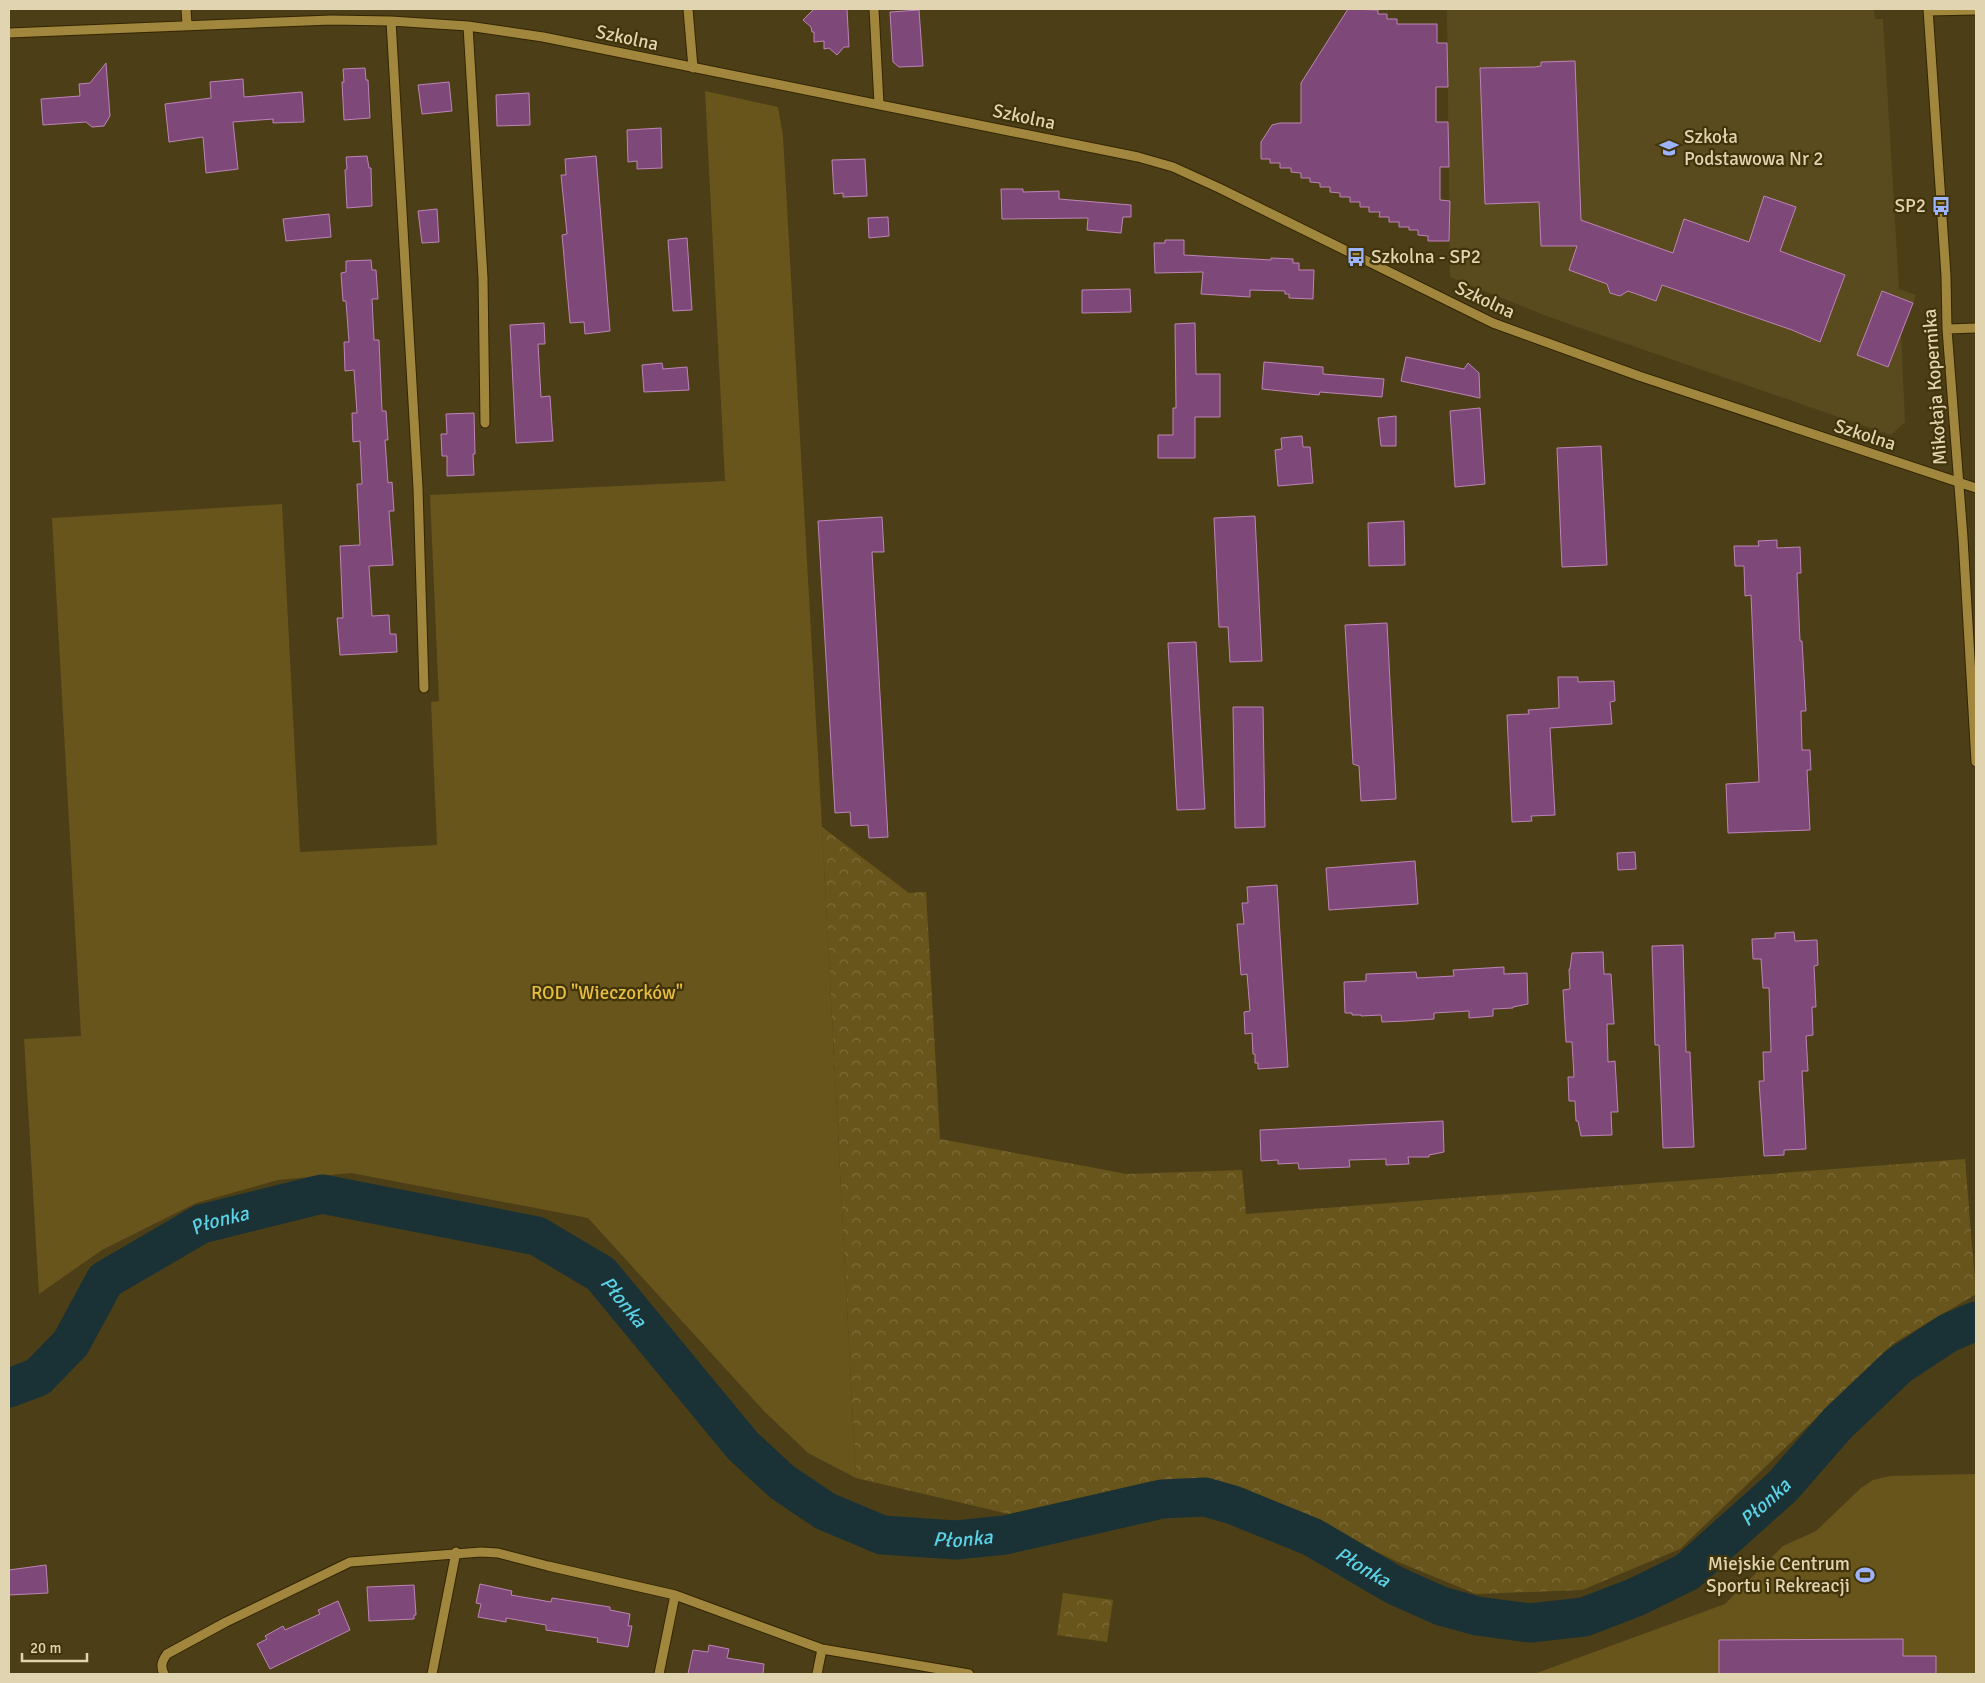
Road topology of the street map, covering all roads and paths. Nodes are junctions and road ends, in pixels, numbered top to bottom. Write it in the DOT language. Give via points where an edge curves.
graph roads {
  1 [pos="186,9"];
  2 [pos="688,9"];
  3 [pos="874,9"];
  4 [pos="1928,10"];
  5 [pos="1976,10"];
  6 [pos="391,21"];
  7 [pos="187,25"];
  8 [pos="468,26"];
  9 [pos="9,33"];
  10 [pos="693,68"];
  11 [pos="879,104"];
  12 [pos="1976,328"];
  13 [pos="1947,329"];
  14 [pos="486,423"];
  15 [pos="1958,482"];
  16 [pos="1976,488"];
  17 [pos="424,688"];
  18 [pos="1976,762"];
  19 [pos="456,1552"];
  20 [pos="675,1595"];
  21 [pos="822,1649"];
  22 [pos="163,1672"];
  23 [pos="432,1674"];
  24 [pos="659,1674"];
  25 [pos="817,1674"];
  26 [pos="969,1674"];
  1 -- 7 [label="street"];
  2 -- 10 [label="street"];
  3 -- 11 [label="street"];
  4 -- 5 [label="street"];
  4 -- 13 [label="street, Mikołaja Kopernika"];
  6 -- 7 [label="street, Szkolna"];
  6 -- 8 [label="street, Szkolna"];
  6 -- 17 [label="street" via="418,488"];
  7 -- 9 [label="street, Szkolna"];
  8 -- 10 [label="street, Szkolna" via="543,37"];
  8 -- 14 [label="street" via="484,278"];
  10 -- 11 [label="street, Szkolna"];
  11 -- 15 [label="street, Szkolna" via="1173,167 1494,324"];
  12 -- 13 [label="street"];
  13 -- 15 [label="street, Mikołaja Kopernika"];
  15 -- 16 [label="street, Szkolna"];
  15 -- 18 [label="street, Mikołaja Kopernika"];
  19 -- 20 [label="street" via="498,1553"];
  19 -- 22 [label="street" via="350,1562 167,1654 162,1661"];
  19 -- 23 [label="street"];
  20 -- 21 [label="street"];
  20 -- 24 [label="street"];
  21 -- 25 [label="street"];
  21 -- 26 [label="street"];
}
